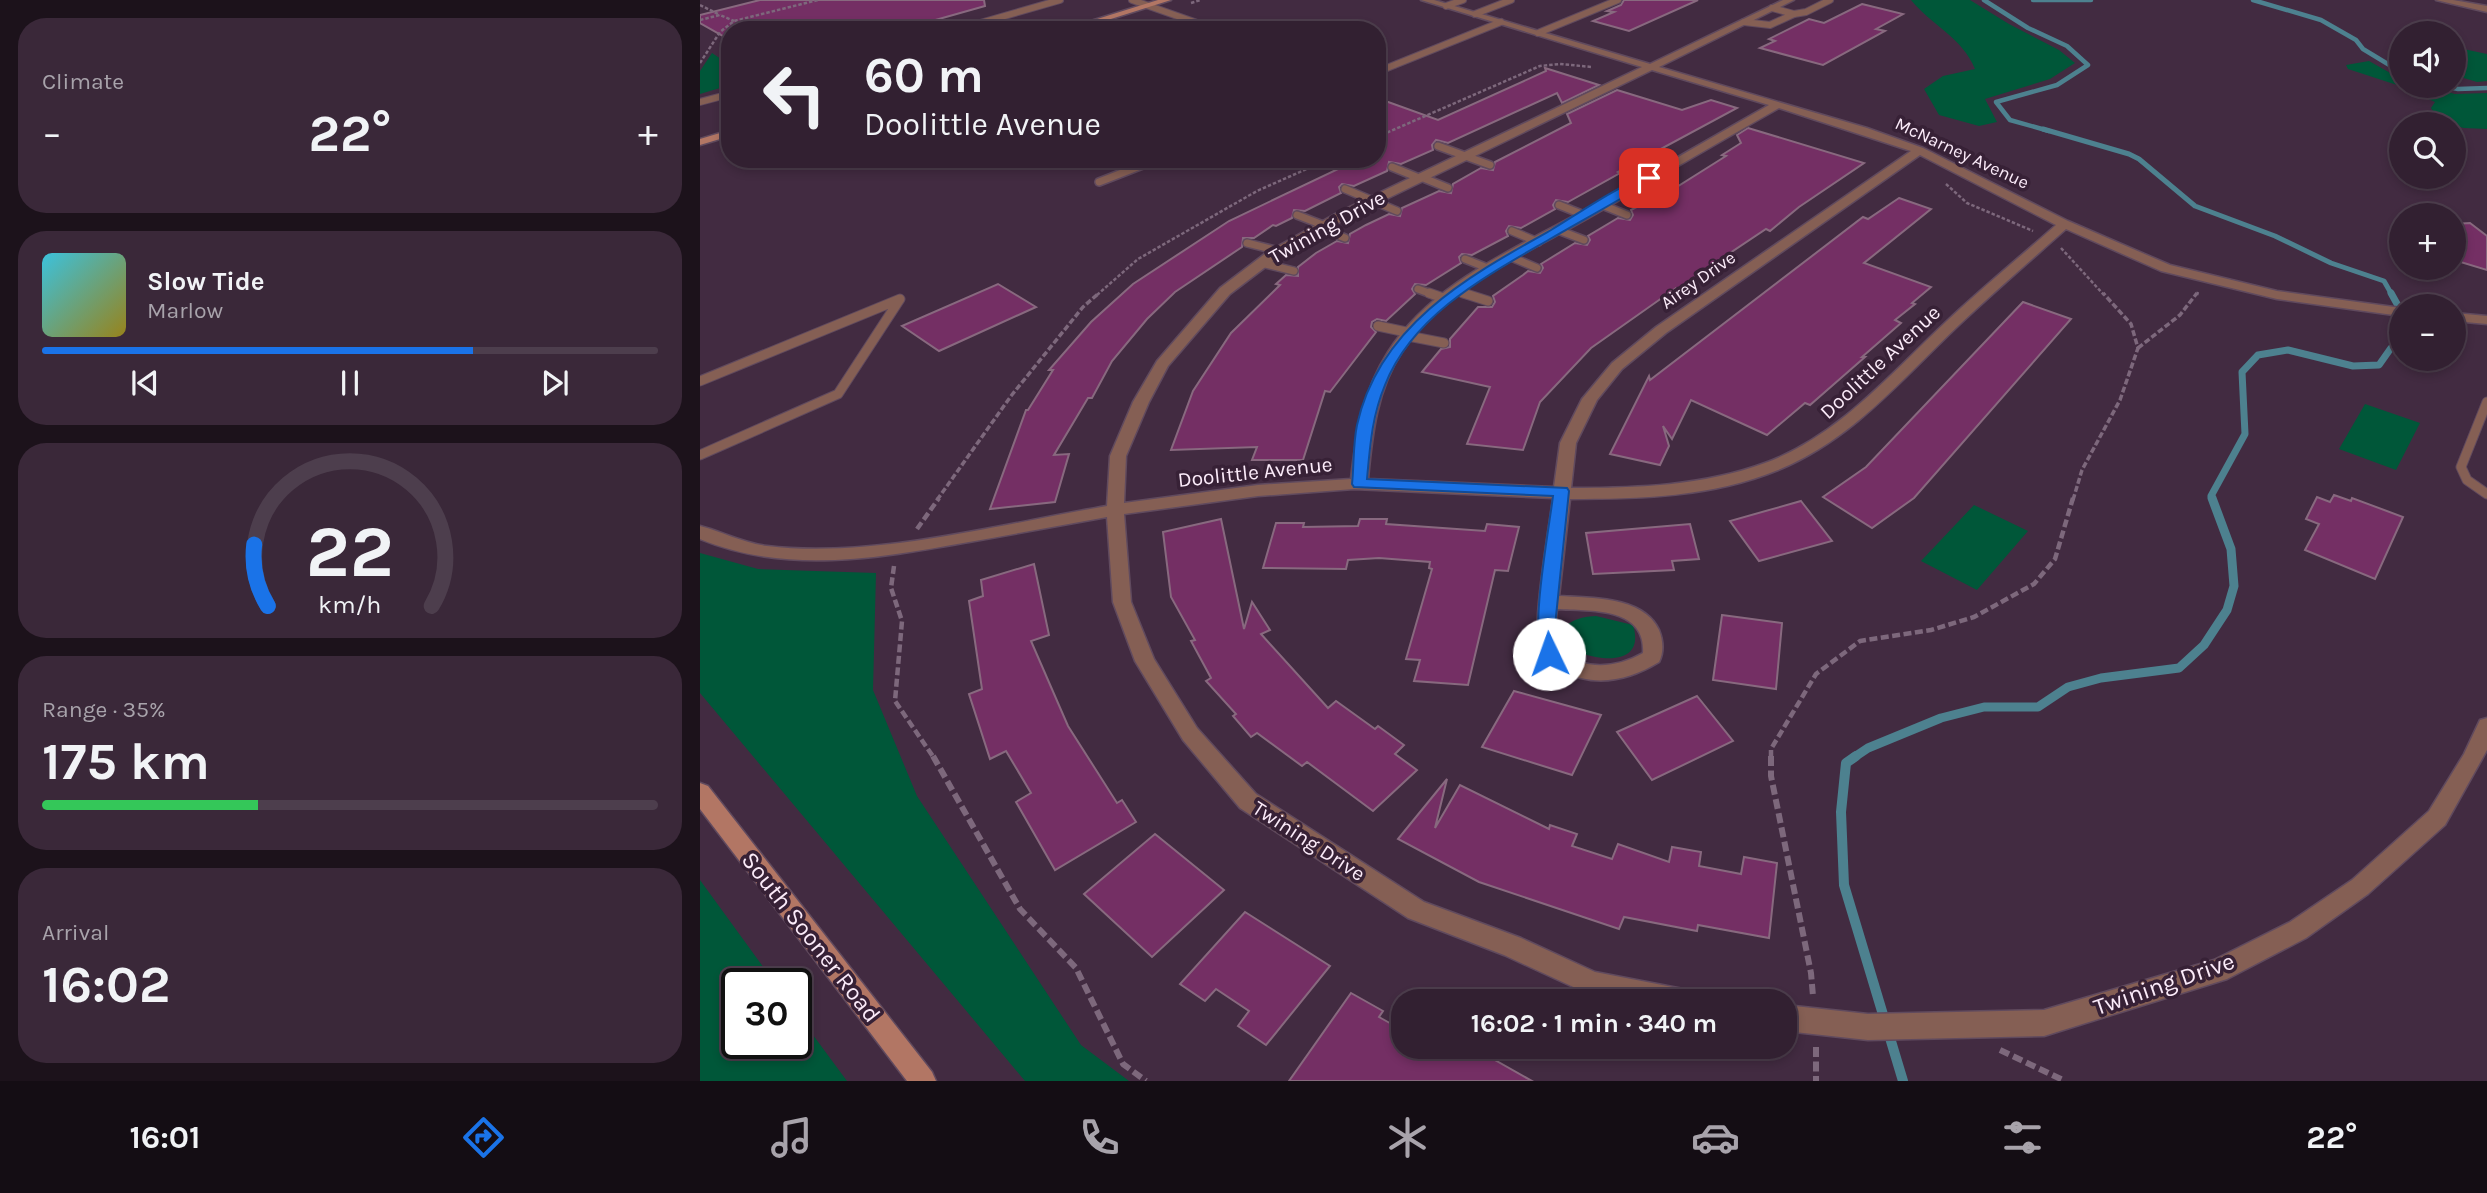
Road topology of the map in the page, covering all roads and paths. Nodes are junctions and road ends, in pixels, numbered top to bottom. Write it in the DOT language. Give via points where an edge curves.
graph roads {
  1 [pos="818,0"];
  2 [pos="1060,0"];
  3 [pos="1132,0"];
  4 [pos="1167,0"];
  5 [pos="1425,0"];
  6 [pos="1462,0"];
  7 [pos="1489,0"];
  8 [pos="1511,0"];
  9 [pos="1618,0"];
  10 [pos="1830,0"];
  11 [pos="2441,0"];
  12 [pos="1502,4"];
  13 [pos="700,5"];
  14 [pos="1148,6"];
  15 [pos="1446,6"];
  16 [pos="1792,7"];
  17 [pos="2487,9"];
  18 [pos="1475,14"];
  19 [pos="720,15"];
  20 [pos="700,20"];
  21 [pos="734,21"];
  22 [pos="987,21"];
  23 [pos="1097,21"];
  24 [pos="1191,21"];
  25 [pos="1502,22"];
  26 [pos="1744,22"];
  27 [pos="721,31"];
  28 [pos="1538,33"];
  29 [pos="700,63"];
  30 [pos="1599,67"];
  31 [pos="1651,67"];
  32 [pos="1386,68"];
  33 [pos="721,96"];
  34 [pos="700,102"];
  35 [pos="1777,105"];
  36 [pos="1386,134"];
  37 [pos="721,136"];
  38 [pos="700,142"];
  39 [pos="1438,146"];
  40 [pos="1920,150"];
  41 [pos="1466,156"];
  42 [pos="1490,165"];
  43 [pos="1392,167"];
  44 [pos="1136,168"];
  45 [pos="1309,168"];
  46 [pos="1420,178"];
  47 [pos="1100,183"];
  48 [pos="1448,188"];
  49 [pos="1345,189"];
  50 [pos="1372,201"];
  51 [pos="1559,205"];
  52 [pos="1602,205"];
  53 [pos="1397,211"];
  54 [pos="1297,215"];
  55 [pos="1584,215"];
  56 [pos="1627,215"];
  57 [pos="2064,224"];
  58 [pos="1320,226"];
  59 [pos="1559,230"];
  60 [pos="1512,231"];
  61 [pos="1346,238"];
  62 [pos="2049,238"];
  63 [pos="1584,240"];
  64 [pos="1538,242"];
  65 [pos="1247,243"];
  66 [pos="1279,251"];
  67 [pos="1511,257"];
  68 [pos="1465,259"];
  69 [pos="1261,263"];
  70 [pos="1537,268"];
  71 [pos="1490,269"];
  72 [pos="1294,271"];
  73 [pos="2200,285"];
  74 [pos="1418,289"];
  75 [pos="1452,295"];
  76 [pos="1488,302"];
  77 [pos="2389,311"];
  78 [pos="2466,318"];
  79 [pos="2487,320"];
  80 [pos="1378,326"];
  81 [pos="1410,334"];
  82 [pos="1444,343"];
  83 [pos="2138,348"];
  84 [pos="700,381"];
  85 [pos="2487,402"];
  86 [pos="700,454"];
  87 [pos="1359,484"];
  88 [pos="1562,491"];
  89 [pos="2487,494"];
  90 [pos="1115,510"];
  91 [pos="700,532"];
  92 [pos="904,548"];
  93 [pos="1549,602"];
  94 [pos="2487,726"];
  95 [pos="700,792"];
  96 [pos="1619,989"];
  97 [pos="1797,1020"];
  98 [pos="1816,1023"];
  99 [pos="1959,1026"];
  100 [pos="923,1081"];
  101 [pos="1146,1081"];
  102 [pos="1816,1081"];
  103 [pos="2065,1081"];
  1 -- 21 [label="path"];
  2 -- 22 [label="lane"];
  3 -- 14 [label="lane"];
  4 -- 14 [label="main road"];
  5 -- 15 [label="street, McNarney Avenue"];
  6 -- 15 [label="lane"];
  7 -- 12 [label="lane"];
  8 -- 12 [label="lane"];
  9 -- 28 [label="lane"];
  10 -- 16 [label="lane" via="1806,12"];
  11 -- 17 [label="street"];
  12 -- 18 [label="lane"];
  13 -- 19 [label="path"];
  14 -- 23 [label="main road"];
  14 -- 24 [label="lane"];
  15 -- 18 [label="street, McNarney Avenue"];
  16 -- 26 [label="street, Twining Drive" via="1772,8"];
  16 -- 26 [label="lane" via="1770,25"];
  18 -- 25 [label="street, McNarney Avenue"];
  19 -- 20 [label="path"];
  19 -- 21 [label="path"];
  25 -- 28 [label="street, McNarney Avenue"];
  25 -- 32 [label="lane"];
  26 -- 31 [label="street, Twining Drive"];
  27 -- 29 [label="path"];
  28 -- 31 [label="street, McNarney Avenue"];
  30 -- 36 [label="path" via="1540,66"];
  31 -- 35 [label="street, McNarney Avenue"];
  31 -- 41 [label="street, Twining Drive"];
  33 -- 34 [label="lane"];
  35 -- 40 [label="street, McNarney Avenue"];
  35 -- 52 [label="street"];
  37 -- 38 [label="main road"];
  39 -- 41 [label="lane"];
  40 -- 57 [label="street, McNarney Avenue"];
  40 -- 88 [label="street, Airey Drive" via="1661,330 1617,366 1576,424 1568,443"];
  41 -- 42 [label="lane"];
  41 -- 46 [label="street, Twining Drive"];
  43 -- 46 [label="lane"];
  44 -- 47 [label="lane"];
  45 -- 92 [label="path" via="1257,191 1138,259 1083,307 1011,396"];
  46 -- 48 [label="lane"];
  46 -- 50 [label="street, Twining Drive"];
  49 -- 50 [label="lane"];
  50 -- 53 [label="lane"];
  50 -- 58 [label="street, Twining Drive"];
  51 -- 55 [label="lane"];
  52 -- 55 [label="street"];
  52 -- 56 [label="lane"];
  54 -- 58 [label="lane"];
  55 -- 59 [label="street"];
  57 -- 62 [label="street, Doolittle Avenue"];
  57 -- 77 [label="street, McNarney Avenue" via="2166,268 2277,295"];
  58 -- 61 [label="lane"];
  58 -- 66 [label="street, Twining Drive"];
  59 -- 63 [label="lane"];
  59 -- 64 [label="street"];
  60 -- 64 [label="lane"];
  62 -- 83 [label="path" via="2131,324"];
  62 -- 88 [label="street, Doolittle Avenue" via="1847,423 1803,453 1744,476 1679,490 1636,494"];
  64 -- 67 [label="street"];
  65 -- 66 [label="lane"];
  66 -- 69 [label="street, Twining Drive"];
  67 -- 70 [label="lane"];
  67 -- 71 [label="street"];
  68 -- 71 [label="lane"];
  69 -- 72 [label="lane"];
  69 -- 90 [label="street, Twining Drive" via="1225,291 1162,364 1118,456"];
  71 -- 75 [label="street"];
  73 -- 83 [label="path" via="2184,312"];
  74 -- 75 [label="lane"];
  75 -- 76 [label="lane"];
  75 -- 81 [label="street"];
  78 -- 79 [label="street"];
  80 -- 81 [label="lane"];
  81 -- 82 [label="lane"];
  81 -- 87 [label="street" via="1378,384 1364,425"];
  83 -- 98 [label="path" via="2120,400 2082,470 2055,559 2034,584 1974,617 1931,630 1860,641 1816,674 1771,749 1771,776 1811,973"];
  84 -- 86 [label="lane" via="900,299 838,394"];
  85 -- 89 [label="lane" via="2461,474"];
  87 -- 88 [label="street, Doolittle Avenue"];
  87 -- 90 [label="street, Doolittle Avenue" via="1219,494"];
  88 -- 93 [label="street, Airey Drive"];
  90 -- 92 [label="street, Doolittle Avenue"];
  90 -- 96 [label="street, Twining Drive" via="1122,602 1145,661 1190,734 1248,801 1416,910 1512,946 1592,984"];
  91 -- 92 [label="street, Doolittle Avenue" via="760,552 833,554"];
  92 -- 101 [label="path" via="892,569 891,588 902,621 895,701 936,761 1020,909 1076,968 1123,1064"];
  93 -- 93 [label="street, Airey Drive" via="1549,654 1558,663 1600,673 1624,672 1653,657 1649,624 1637,616 1601,606"];
  94 -- 99 [label="street, Twining Drive" via="2437,818 2360,887 2298,930 2218,971 2044,1023"];
  95 -- 100 [label="main road, South Sooner Road"];
  97 -- 98 [label="street, Twining Drive"];
  98 -- 99 [label="street, Twining Drive"];
  98 -- 102 [label="path"];
  99 -- 103 [label="path"];
}
